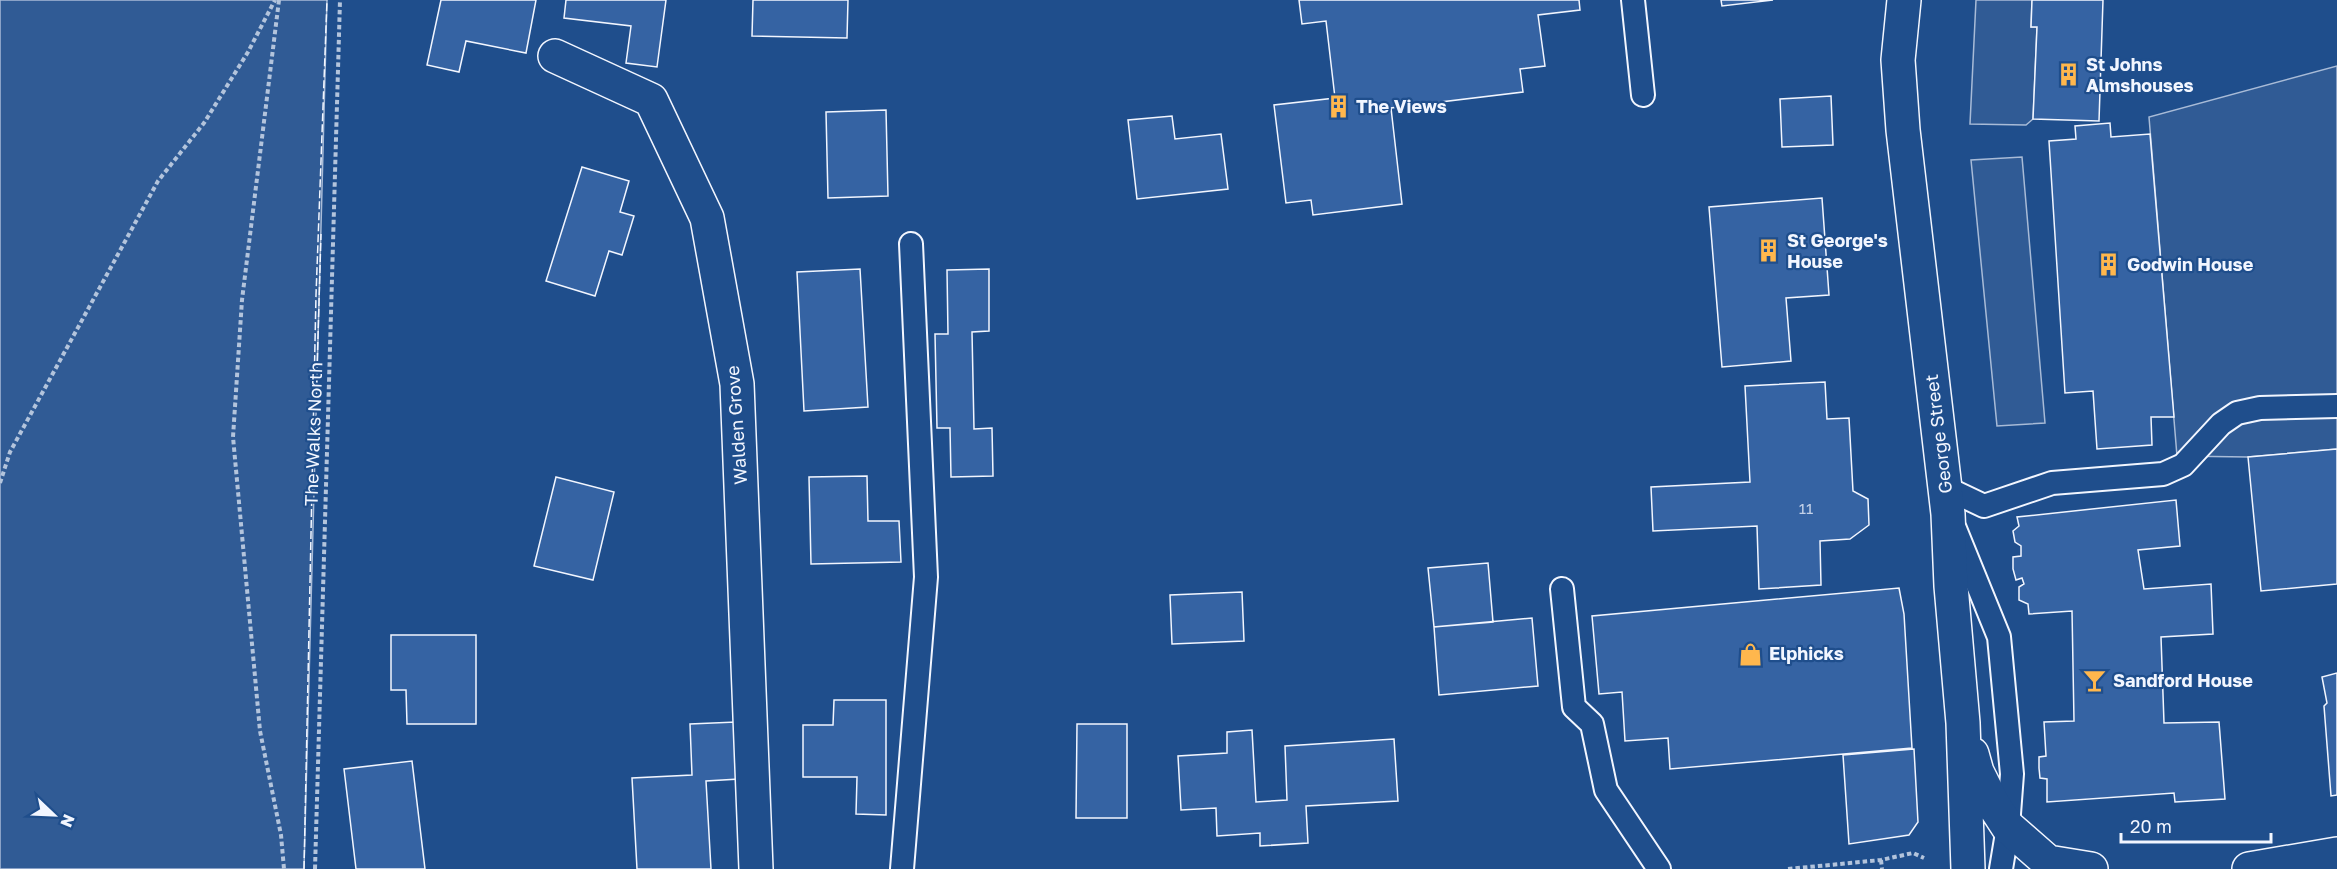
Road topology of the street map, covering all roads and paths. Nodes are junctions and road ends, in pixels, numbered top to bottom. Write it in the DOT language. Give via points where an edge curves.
graph roads {
  1 [pos="277,0"];
  2 [pos="340,0"];
  3 [pos="1633,0"];
  4 [pos="1904,0"];
  5 [pos="555,56"];
  6 [pos="1643,94"];
  7 [pos="911,244"];
  8 [pos="2337,406"];
  9 [pos="0,483"];
  10 [pos="1946,500"];
  11 [pos="1562,589"];
  12 [pos="1963,723"];
  13 [pos="2008,827"];
  14 [pos="1913,853"];
  15 [pos="2337,854"];
  16 [pos="1881,860"];
  17 [pos="284,869"];
  18 [pos="315,869"];
  19 [pos="756,869"];
  20 [pos="902,869"];
  21 [pos="1659,869"];
  22 [pos="1788,869"];
  23 [pos="1882,869"];
  24 [pos="1968,869"];
  25 [pos="2001,869"];
  26 [pos="2091,869"];
  27 [pos="2249,869"];
  1 -- 9 [label="path" via="204,123 158,181 10,452"];
  1 -- 17 [label="path" via="242,300 233,437 260,731"];
  2 -- 18 [label="path, The Walks North"];
  3 -- 6 [label="lane"];
  4 -- 10 [label="main road, George Street" via="1898,60 1903,130"];
  5 -- 19 [label="main road, Walden Grove" via="651,100 707,218 737,384"];
  7 -- 20 [label="lane" via="926,577"];
  8 -- 10 [label="lane" via="2260,408 2238,414 2221,424 2183,465 2163,474 2052,483 1984,506"];
  10 -- 12 [label="main road, George Street"];
  10 -- 13 [label="lane" via="2000,637 2012,774"];
  11 -- 21 [label="lane" via="1574,707 1592,724 1606,790"];
  12 -- 13 [label="main road" via="1977,772"];
  12 -- 24 [label="main road, George Street"];
  13 -- 25 [label="lane"];
  13 -- 26 [label="main road" via="2048,862"];
  14 -- 16 [label="path"];
  15 -- 27 [label="main road"];
  16 -- 22 [label="path"];
  16 -- 23 [label="path"];
}
